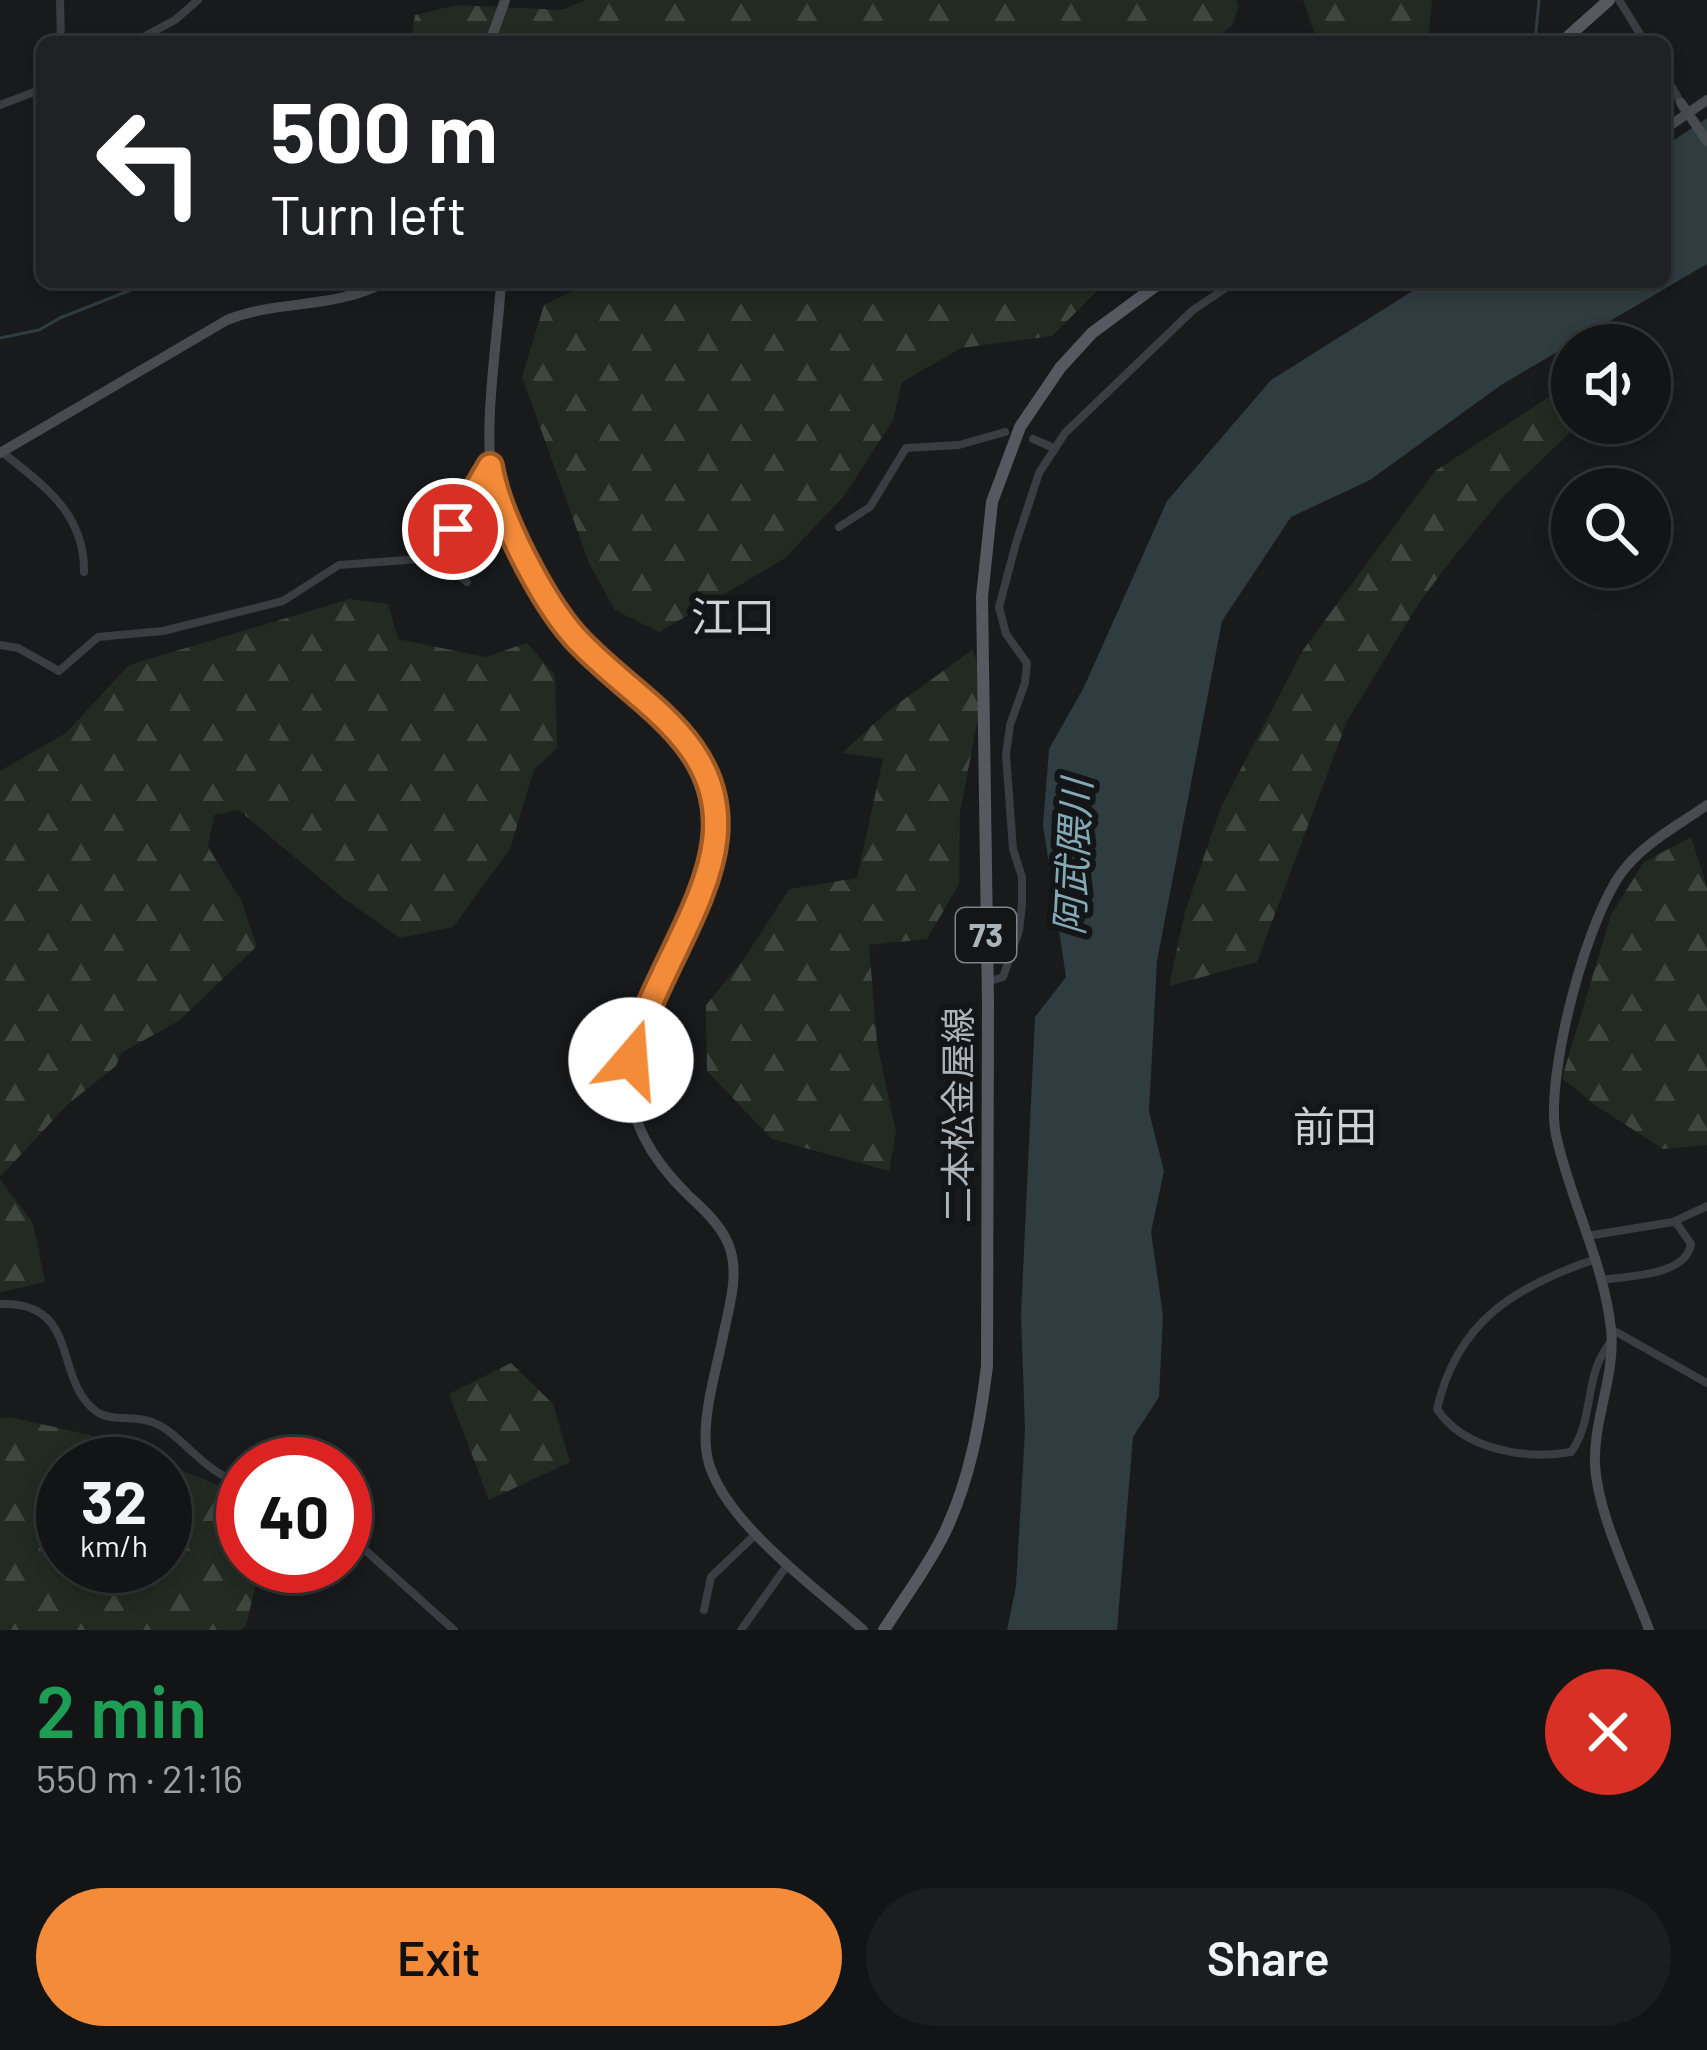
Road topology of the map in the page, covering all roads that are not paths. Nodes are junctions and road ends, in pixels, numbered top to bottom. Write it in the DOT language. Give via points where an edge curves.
graph roads {
  1 [pos="60,0"];
  2 [pos="198,0"];
  3 [pos="506,0"];
  4 [pos="1609,0"];
  5 [pos="1619,0"];
  6 [pos="61,36"];
  7 [pos="145,36"];
  8 [pos="492,36"];
  9 [pos="1569,36"];
  10 [pos="1641,36"];
  11 [pos="1671,85"];
  12 [pos="36,91"];
  13 [pos="1707,100"];
  14 [pos="1682,103"];
  15 [pos="0,105"];
  16 [pos="1671,125"];
  17 [pos="1707,141"];
  18 [pos="370,288"];
  19 [pos="501,288"];
  20 [pos="1153,288"];
  21 [pos="1226,288"];
  22 [pos="1005,432"];
  23 [pos="1034,439"];
  24 [pos="1054,448"];
  25 [pos="1,453"];
  26 [pos="490,466"];
  27 [pos="839,527"];
  28 [pos="433,552"];
  29 [pos="84,572"];
  30 [pos="467,582"];
  31 [pos="0,645"];
  32 [pos="1706,810"];
  33 [pos="988,982"];
  34 [pos="1707,1206"];
  35 [pos="1675,1221"];
  36 [pos="1585,1236"];
  37 [pos="1593,1260"];
  38 [pos="1599,1281"];
  39 [pos="0,1304"];
  40 [pos="1611,1335"];
  41 [pos="1707,1383"];
  42 [pos="216,1470"];
  43 [pos="757,1533"];
  44 [pos="372,1556"];
  45 [pos="788,1563"];
  46 [pos="704,1610"];
  47 [pos="454,1630"];
  48 [pos="741,1630"];
  49 [pos="862,1630"];
  50 [pos="884,1630"];
  51 [pos="1649,1630"];
  1 -- 6 [label="street"];
  2 -- 7 [label="street"];
  3 -- 8 [label="street"];
  4 -- 9 [label="main road"];
  5 -- 10 [label="street"];
  11 -- 14 [label="street"];
  12 -- 15 [label="street"];
  13 -- 16 [label="street"];
  14 -- 17 [label="street, bridge"];
  18 -- 25 [label="street" via="227,320"];
  19 -- 26 [label="street"];
  20 -- 33 [label="main road, 二本松金屋線 / 73" via="1060,368 1020,427 992,502 982,597"];
  21 -- 24 [label="street" via="1193,310"];
  22 -- 27 [label="street" via="905,448 870,507"];
  23 -- 24 [label="street"];
  24 -- 33 [label="street" via="1000,596 1002,625 1027,663 1006,755 1022,905 1003,977"];
  25 -- 29 [label="street" via="59,497 83,544"];
  26 -- 28 [label="street"];
  26 -- 43 [label="street" via="498,503 561,619 681,733 713,794 711,859 635,1040 629,1082 653,1157 719,1227 733,1258 706,1453 720,1492"];
  28 -- 30 [label="street"];
  28 -- 31 [label="street" via="339,565 283,602 163,631 98,637 59,671"];
  32 -- 36 [label="street" via="1626,866 1595,920 1552,1112"];
  33 -- 50 [label="main road, 二本松金屋線 / 73" via="980,1422 944,1535"];
  34 -- 35 [label="street"];
  35 -- 36 [label="street"];
  35 -- 38 [label="street" via="1691,1244 1685,1260"];
  36 -- 37 [label="street"];
  37 -- 38 [label="street"];
  37 -- 40 [label="street" via="1504,1300 1460,1348 1436,1408 1477,1442 1514,1453 1571,1452"];
  38 -- 40 [label="street"];
  39 -- 42 [label="street" via="24,1304 51,1322 96,1411 153,1422"];
  40 -- 41 [label="street"];
  40 -- 51 [label="street" via="1595,1465"];
  43 -- 45 [label="street"];
  43 -- 46 [label="street" via="716,1569"];
  44 -- 47 [label="street"];
  45 -- 48 [label="street"];
  45 -- 49 [label="street"];
}
